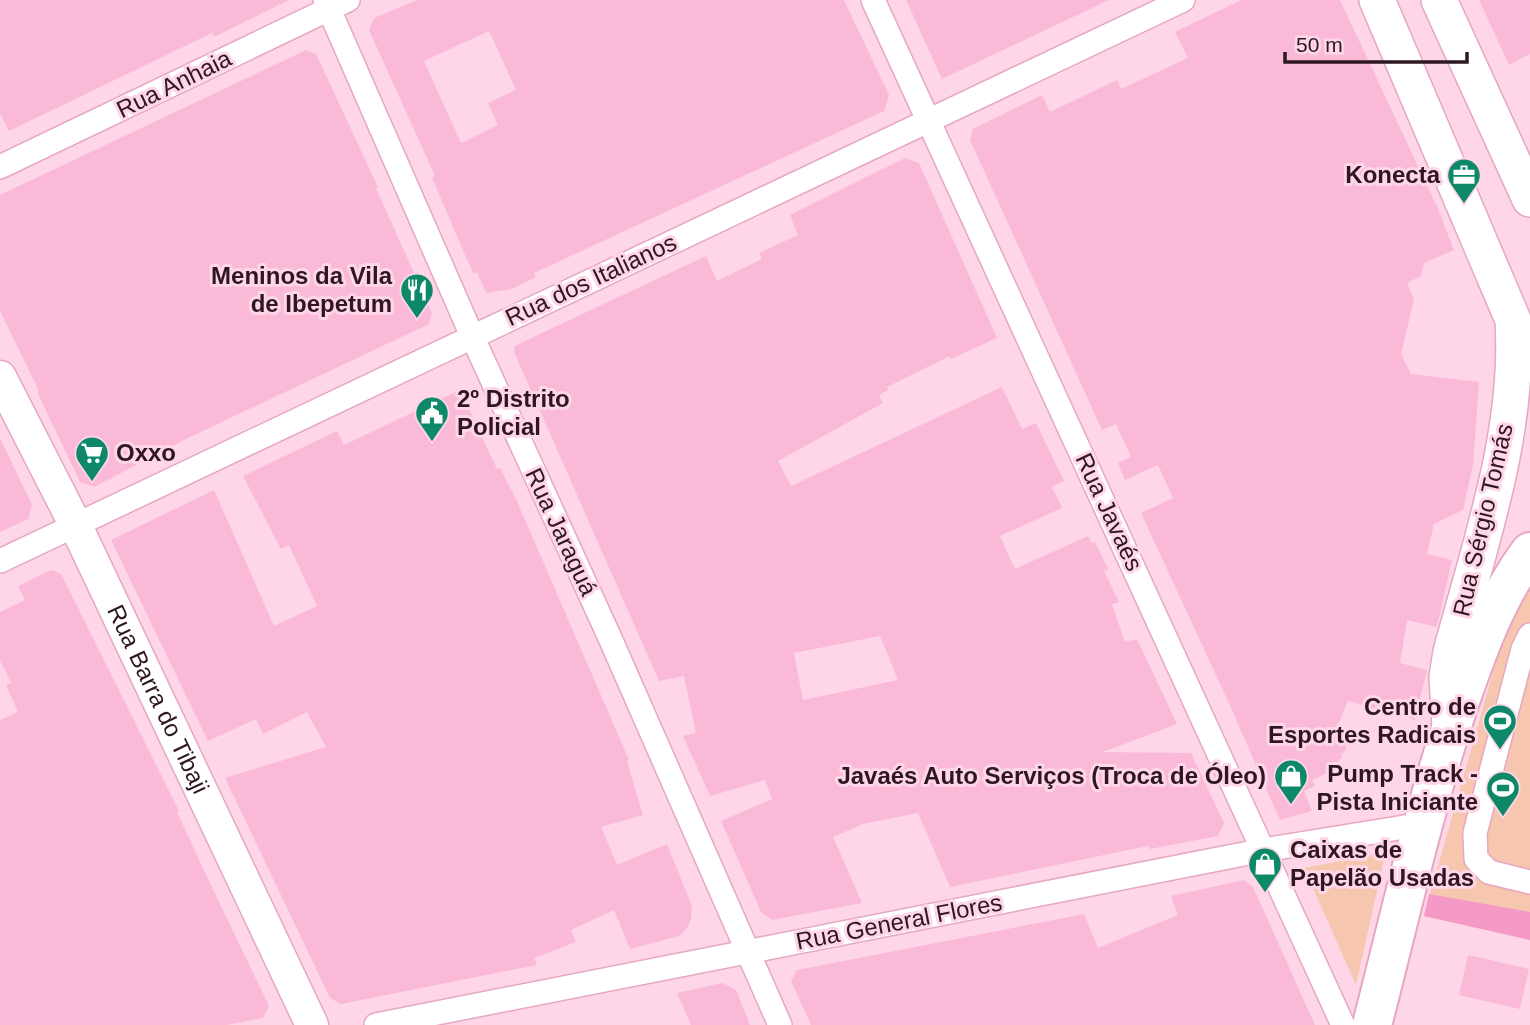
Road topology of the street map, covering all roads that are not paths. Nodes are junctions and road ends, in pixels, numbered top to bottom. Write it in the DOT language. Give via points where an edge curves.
graph roads {
  1 [pos="873,0"];
  2 [pos="1183,0"];
  3 [pos="1377,0"];
  4 [pos="1439,0"];
  5 [pos="334,3"];
  6 [pos="929,121"];
  7 [pos="0,167"];
  8 [pos="1530,199"];
  9 [pos="1521,326"];
  10 [pos="472,336"];
  11 [pos="0,377"];
  12 [pos="76,526"];
  13 [pos="1530,552"];
  14 [pos="0,561"];
  15 [pos="1530,635"];
  16 [pos="1450,731"];
  17 [pos="1423,824"];
  18 [pos="1264,850"];
  19 [pos="1530,882"];
  20 [pos="747,953"];
  21 [pos="312,1025"];
  22 [pos="376,1025"];
  23 [pos="780,1025"];
  24 [pos="1343,1025"];
  25 [pos="1372,1025"];
  1 -- 6 [label="street, Rua Javaés"];
  2 -- 6 [label="street, Rua dos Italianos"];
  3 -- 9 [label="main road, Rua Sérgio Tomás"];
  4 -- 8 [label="main road"];
  5 -- 7 [label="street, Rua Anhaia"];
  5 -- 10 [label="street, Rua Jaraguá"];
  6 -- 10 [label="street, Rua dos Italianos"];
  6 -- 18 [label="street, Rua Javaés"];
  9 -- 16 [label="main road, Rua Sérgio Tomás" via="1502,456 1451,652 1447,677"];
  10 -- 12 [label="street, Rua dos Italianos"];
  10 -- 20 [label="street, Rua Jaraguá"];
  11 -- 12 [label="street, Rua Barra do Tibaji"];
  12 -- 14 [label="street, Rua dos Italianos"];
  12 -- 21 [label="street, Rua Barra do Tibaji"];
  13 -- 16 [label="highway" via="1498,604"];
  15 -- 19 [label="street" via="1522,649 1475,833 1476,859 1489,872"];
  16 -- 17 [label="highway"];
  17 -- 18 [label="street, Rua General Flores"];
  17 -- 25 [label="highway"];
  18 -- 20 [label="street, Rua General Flores"];
  18 -- 24 [label="street, Rua Javaés"];
  20 -- 22 [label="street, Rua General Flores"];
  20 -- 23 [label="street, Rua Jaraguá"];
}
